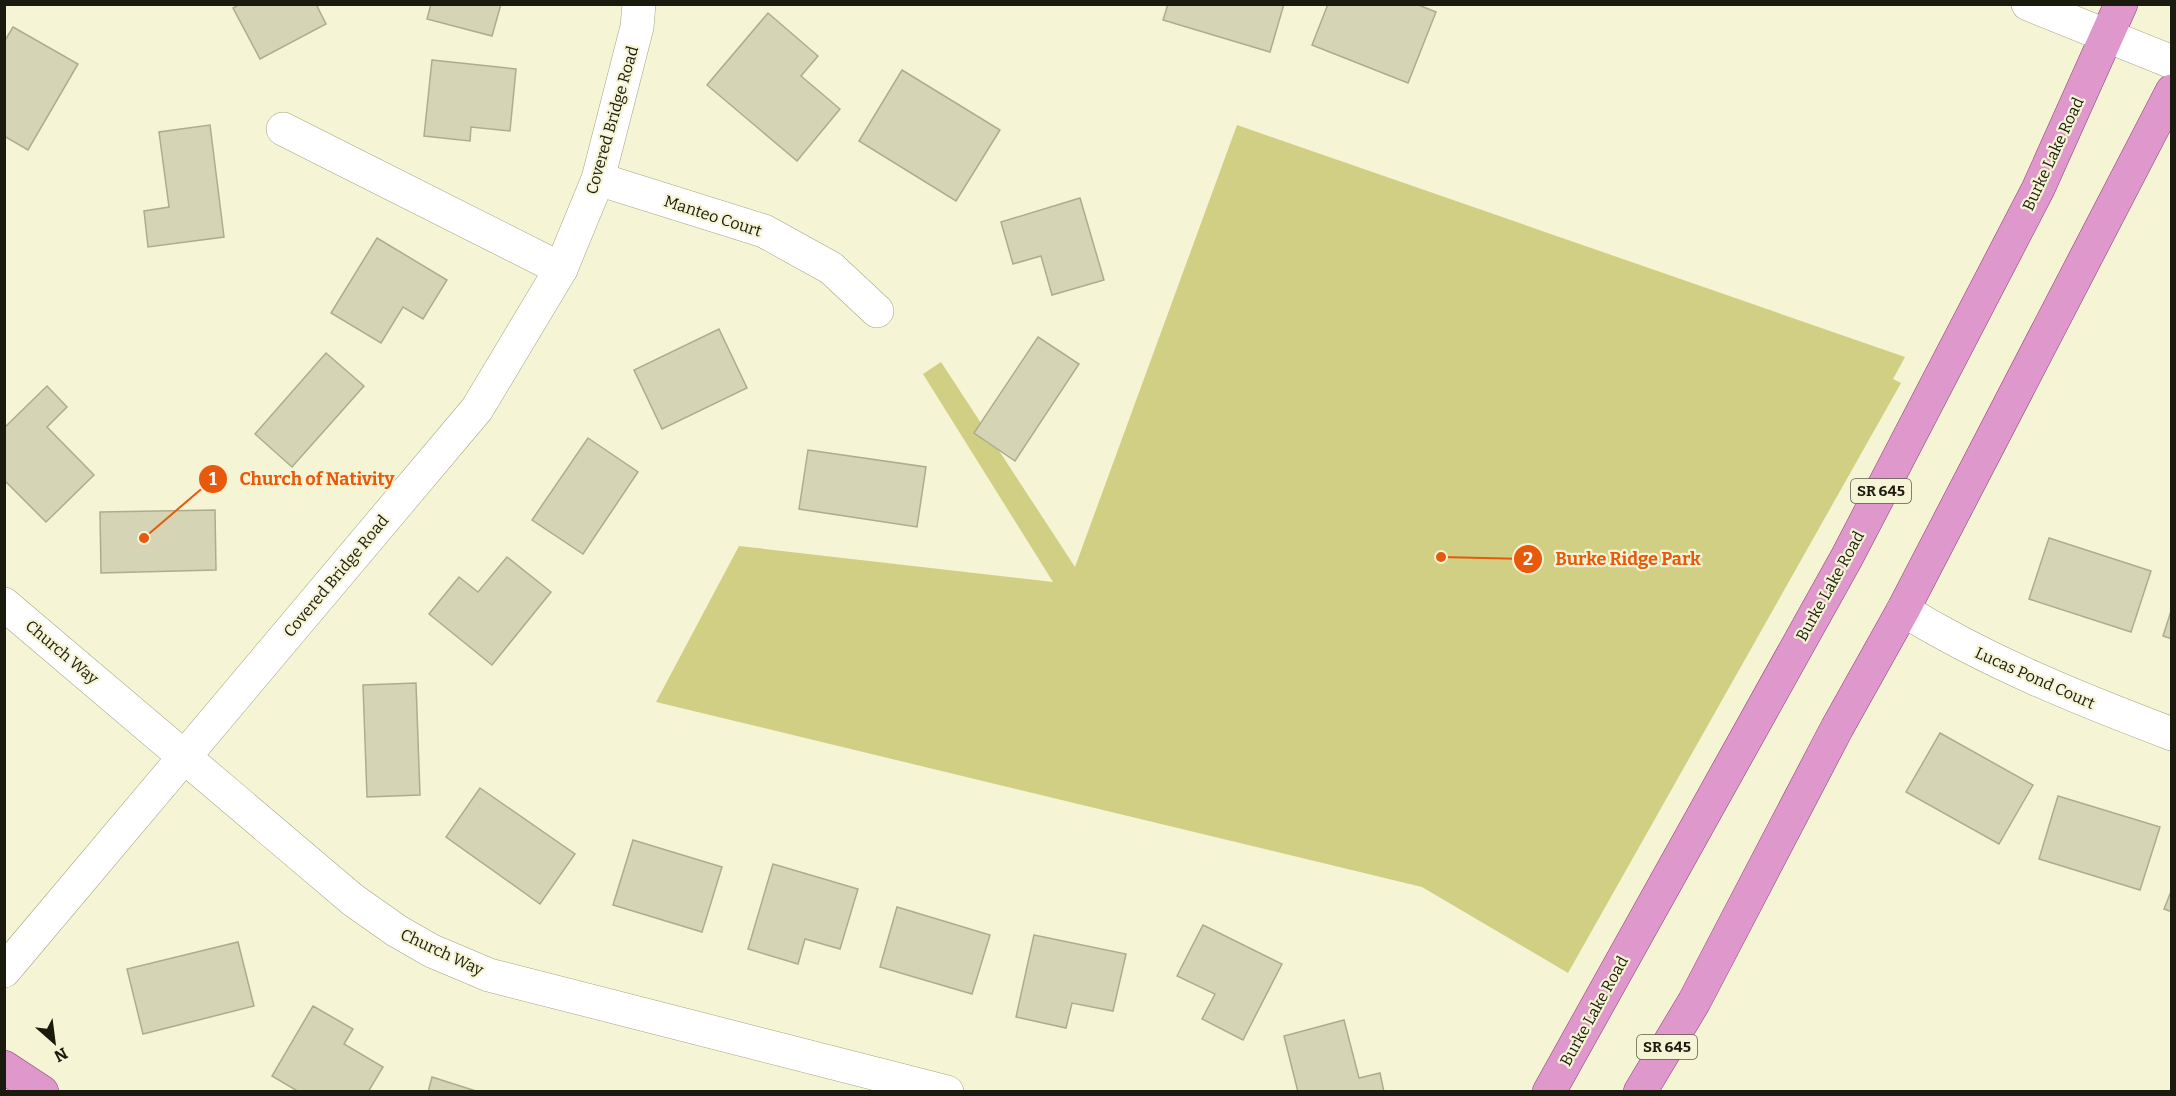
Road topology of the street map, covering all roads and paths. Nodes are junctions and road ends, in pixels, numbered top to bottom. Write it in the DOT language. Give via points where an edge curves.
graph roads {
  1 [pos="639,4"];
  2 [pos="2028,4"];
  3 [pos="2121,4"];
  4 [pos="2106,38"];
  5 [pos="2172,63"];
  6 [pos="2172,91"];
  7 [pos="283,129"];
  8 [pos="598,179"];
  9 [pos="561,269"];
  10 [pos="877,311"];
  11 [pos="4,604"];
  12 [pos="1903,610"];
  13 [pos="2172,734"];
  14 [pos="184,756"];
  15 [pos="4,971"];
  16 [pos="4,1066"];
  17 [pos="42,1092"];
  18 [pos="947,1092"];
  19 [pos="1549,1092"];
  20 [pos="1640,1092"];
  1 -- 8 [label="street, Covered Bridge Road" via="637,27"];
  2 -- 4 [label="street"];
  3 -- 4 [label="main road, Burke Lake Road / SR 645"];
  4 -- 5 [label="street"];
  4 -- 19 [label="main road, Burke Lake Road / SR 645" via="2038,189 1847,557"];
  6 -- 12 [label="main road, SR 645"];
  7 -- 9 [label="street"];
  8 -- 9 [label="street, Covered Bridge Road"];
  8 -- 10 [label="street, Manteo Court" via="764,231 831,268"];
  9 -- 14 [label="street, Covered Bridge Road" via="477,409"];
  11 -- 14 [label="street, Church Way"];
  12 -- 13 [label="street, Lucas Pond Court" via="1982,654 2075,698"];
  12 -- 20 [label="main road, SR 645" via="1694,1002"];
  14 -- 15 [label="street, Covered Bridge Road"];
  14 -- 18 [label="street, Church Way" via="353,900 432,951 489,975"];
  16 -- 17 [label="main road"];
}
